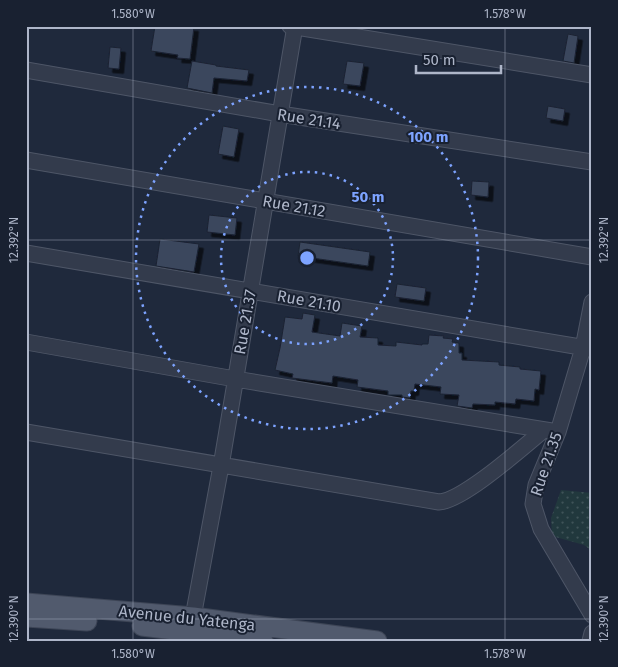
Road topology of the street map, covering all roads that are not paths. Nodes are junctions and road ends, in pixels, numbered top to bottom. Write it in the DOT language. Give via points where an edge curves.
graph roads {
  1 [pos="294,26"];
  2 [pos="26,70"];
  3 [pos="592,75"];
  4 [pos="280,114"];
  5 [pos="26,160"];
  6 [pos="592,162"];
  7 [pos="265,201"];
  8 [pos="26,253"];
  9 [pos="592,256"];
  10 [pos="250,291"];
  11 [pos="592,302"];
  12 [pos="26,342"];
  13 [pos="588,349"];
  14 [pos="235,379"];
  15 [pos="551,431"];
  16 [pos="26,432"];
  17 [pos="221,466"];
  18 [pos="26,603"];
  19 [pos="592,615"];
  20 [pos="26,617"];
  21 [pos="191,630"];
  22 [pos="592,633"];
  23 [pos="264,641"];
  24 [pos="377,641"];
  25 [pos="590,641"];
  1 -- 3 [label="street"];
  1 -- 4 [label="street, Rue 21.37"];
  2 -- 4 [label="street, Rue 21.14"];
  4 -- 6 [label="street, Rue 21.14"];
  4 -- 7 [label="street, Rue 21.37"];
  5 -- 7 [label="street, Rue 21.12"];
  7 -- 9 [label="street, Rue 21.12"];
  7 -- 10 [label="street, Rue 21.37"];
  8 -- 10 [label="street, Rue 21.10"];
  10 -- 13 [label="street, Rue 21.10"];
  10 -- 14 [label="street, Rue 21.37"];
  11 -- 13 [label="street, Rue 21.35"];
  12 -- 14 [label="street"];
  13 -- 15 [label="street, Rue 21.35"];
  14 -- 15 [label="street"];
  14 -- 17 [label="street, Rue 21.37"];
  15 -- 17 [label="street" via="445,502"];
  15 -- 19 [label="street, Rue 21.35" via="533,504 541,529"];
  16 -- 17 [label="street"];
  17 -- 21 [label="street, Rue 21.37"];
  18 -- 21 [label="main road, Avenue du Yatenga"];
  20 -- 21 [label="main road, Avenue du Yatenga"];
  21 -- 23 [label="main road, Avenue du Yatenga"];
  21 -- 24 [label="main road, Avenue du Yatenga"];
  22 -- 25 [label="street"];
}
